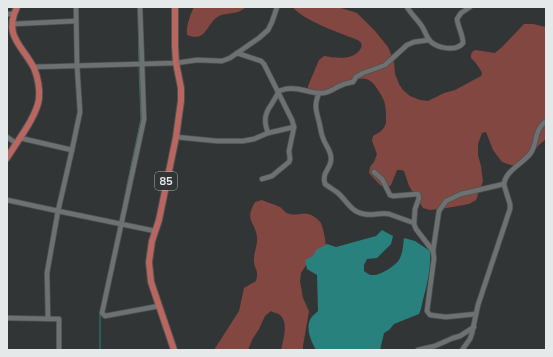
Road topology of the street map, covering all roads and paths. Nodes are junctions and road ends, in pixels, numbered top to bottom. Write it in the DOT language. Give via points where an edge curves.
graph roads {
  1 [pos="17,7"];
  2 [pos="76,7"];
  3 [pos="140,7"];
  4 [pos="175,7"];
  5 [pos="277,7"];
  6 [pos="408,7"];
  7 [pos="470,7"];
  8 [pos="10,14"];
  9 [pos="76,21"];
  10 [pos="12,24"];
  11 [pos="429,40"];
  12 [pos="237,53"];
  13 [pos="142,63"];
  14 [pos="176,63"];
  15 [pos="77,65"];
  16 [pos="33,67"];
  17 [pos="279,92"];
  18 [pos="319,93"];
  19 [pos="546,122"];
  20 [pos="294,127"];
  21 [pos="268,134"];
  22 [pos="7,137"];
  23 [pos="176,137"];
  24 [pos="18,141"];
  25 [pos="72,150"];
  26 [pos="7,158"];
  27 [pos="374,172"];
  28 [pos="262,179"];
  29 [pos="504,184"];
  30 [pos="7,200"];
  31 [pos="58,211"];
  32 [pos="414,223"];
  33 [pos="121,224"];
  34 [pos="155,231"];
  35 [pos="433,251"];
  36 [pos="159,306"];
  37 [pos="476,314"];
  38 [pos="7,318"];
  39 [pos="48,318"];
  40 [pos="474,327"];
  41 [pos="59,350"];
  42 [pos="174,350"];
  43 [pos="418,350"];
  44 [pos="462,350"];
  1 -- 8 [label="main road"];
  2 -- 9 [label="street"];
  3 -- 13 [label="street"];
  4 -- 14 [label="main road, 85"];
  5 -- 12 [label="street" via="268,30"];
  6 -- 11 [label="street"];
  7 -- 11 [label="street" via="457,19 463,36 462,45 444,48"];
  8 -- 10 [label="main road"];
  9 -- 10 [label="street"];
  9 -- 15 [label="street"];
  10 -- 16 [label="main road" via="18,46"];
  11 -- 18 [label="street" via="411,42 385,65 362,73 353,82"];
  12 -- 14 [label="street" via="222,61 197,60"];
  12 -- 17 [label="street" via="260,60"];
  13 -- 14 [label="street"];
  13 -- 15 [label="street"];
  13 -- 33 [label="street" via="144,119"];
  14 -- 23 [label="main road, 85" via="181,95"];
  15 -- 16 [label="street"];
  15 -- 25 [label="street" via="80,112"];
  16 -- 24 [label="main road" via="39,84 39,101"];
  17 -- 18 [label="street" via="298,88"];
  17 -- 20 [label="street"];
  17 -- 21 [label="street" via="265,118"];
  18 -- 32 [label="street" via="315,106 317,118 322,138 332,157 325,174 325,184 360,213 386,213"];
  19 -- 29 [label="street" via="540,127 531,153 508,174"];
  20 -- 21 [label="street"];
  20 -- 28 [label="street" via="289,162 272,176"];
  21 -- 23 [label="street" via="243,141"];
  22 -- 24 [label="street"];
  23 -- 34 [label="main road, 85"];
  24 -- 25 [label="street"];
  24 -- 26 [label="main road"];
  25 -- 31 [label="street"];
  27 -- 32 [label="street" via="382,179 390,195 418,194"];
  29 -- 35 [label="street" via="461,194 446,201 439,211"];
  29 -- 37 [label="street" via="510,209"];
  30 -- 31 [label="street"];
  31 -- 33 [label="street"];
  31 -- 39 [label="street" via="47,273"];
  32 -- 35 [label="street"];
  33 -- 34 [label="street"];
  33 -- 36 [label="street" via="102,313 105,316"];
  34 -- 36 [label="main road, 85" via="149,268"];
  35 -- 37 [label="street" via="428,313 446,317"];
  36 -- 42 [label="main road, 85"];
  37 -- 40 [label="street"];
  38 -- 39 [label="street"];
  39 -- 41 [label="street" via="58,319"];
  40 -- 43 [label="street" via="460,336"];
  40 -- 44 [label="street"];
}
